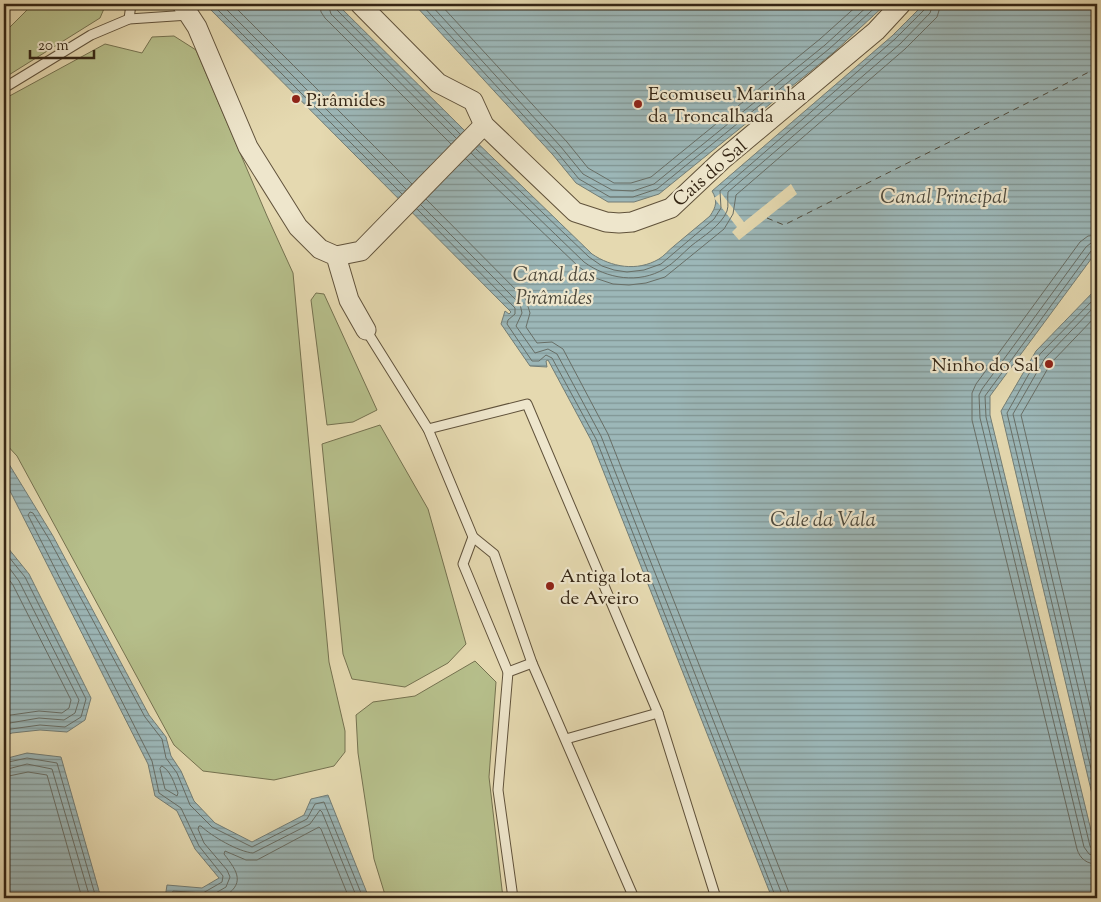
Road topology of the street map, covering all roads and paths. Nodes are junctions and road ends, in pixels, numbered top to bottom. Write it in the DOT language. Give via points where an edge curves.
graph roads {
  1 [pos="131,4"];
  2 [pos="360,4"];
  3 [pos="901,4"];
  4 [pos="186,10"];
  5 [pos="129,19"];
  6 [pos="4,88"];
  7 [pos="480,130"];
  8 [pos="336,256"];
  9 [pos="366,330"];
  10 [pos="428,429"];
  11 [pos="474,537"];
  12 [pos="532,664"];
  13 [pos="508,672"];
  14 [pos="658,713"];
  15 [pos="566,739"];
  16 [pos="513,898"];
  17 [pos="634,898"];
  18 [pos="716,898"];
  1 -- 5 [label="lane"];
  2 -- 7 [label="street" via="438,83 473,101"];
  3 -- 7 [label="street, Cais do Sal" via="876,30 722,160 671,208 632,222 606,222 576,212"];
  4 -- 5 [label="lane"];
  4 -- 8 [label="street" via="197,27 248,147 298,227 320,249"];
  5 -- 6 [label="lane" via="91,35"];
  7 -- 8 [label="street" via="361,251"];
  8 -- 9 [label="street" via="349,300"];
  9 -- 10 [label="lane"];
  10 -- 11 [label="lane"];
  10 -- 14 [label="lane" via="527,404"];
  11 -- 12 [label="lane" via="494,554"];
  11 -- 13 [label="lane" via="463,564"];
  12 -- 13 [label="lane"];
  12 -- 15 [label="lane"];
  13 -- 16 [label="lane" via="498,790"];
  14 -- 15 [label="lane"];
  14 -- 18 [label="lane"];
  15 -- 17 [label="lane"];
}
